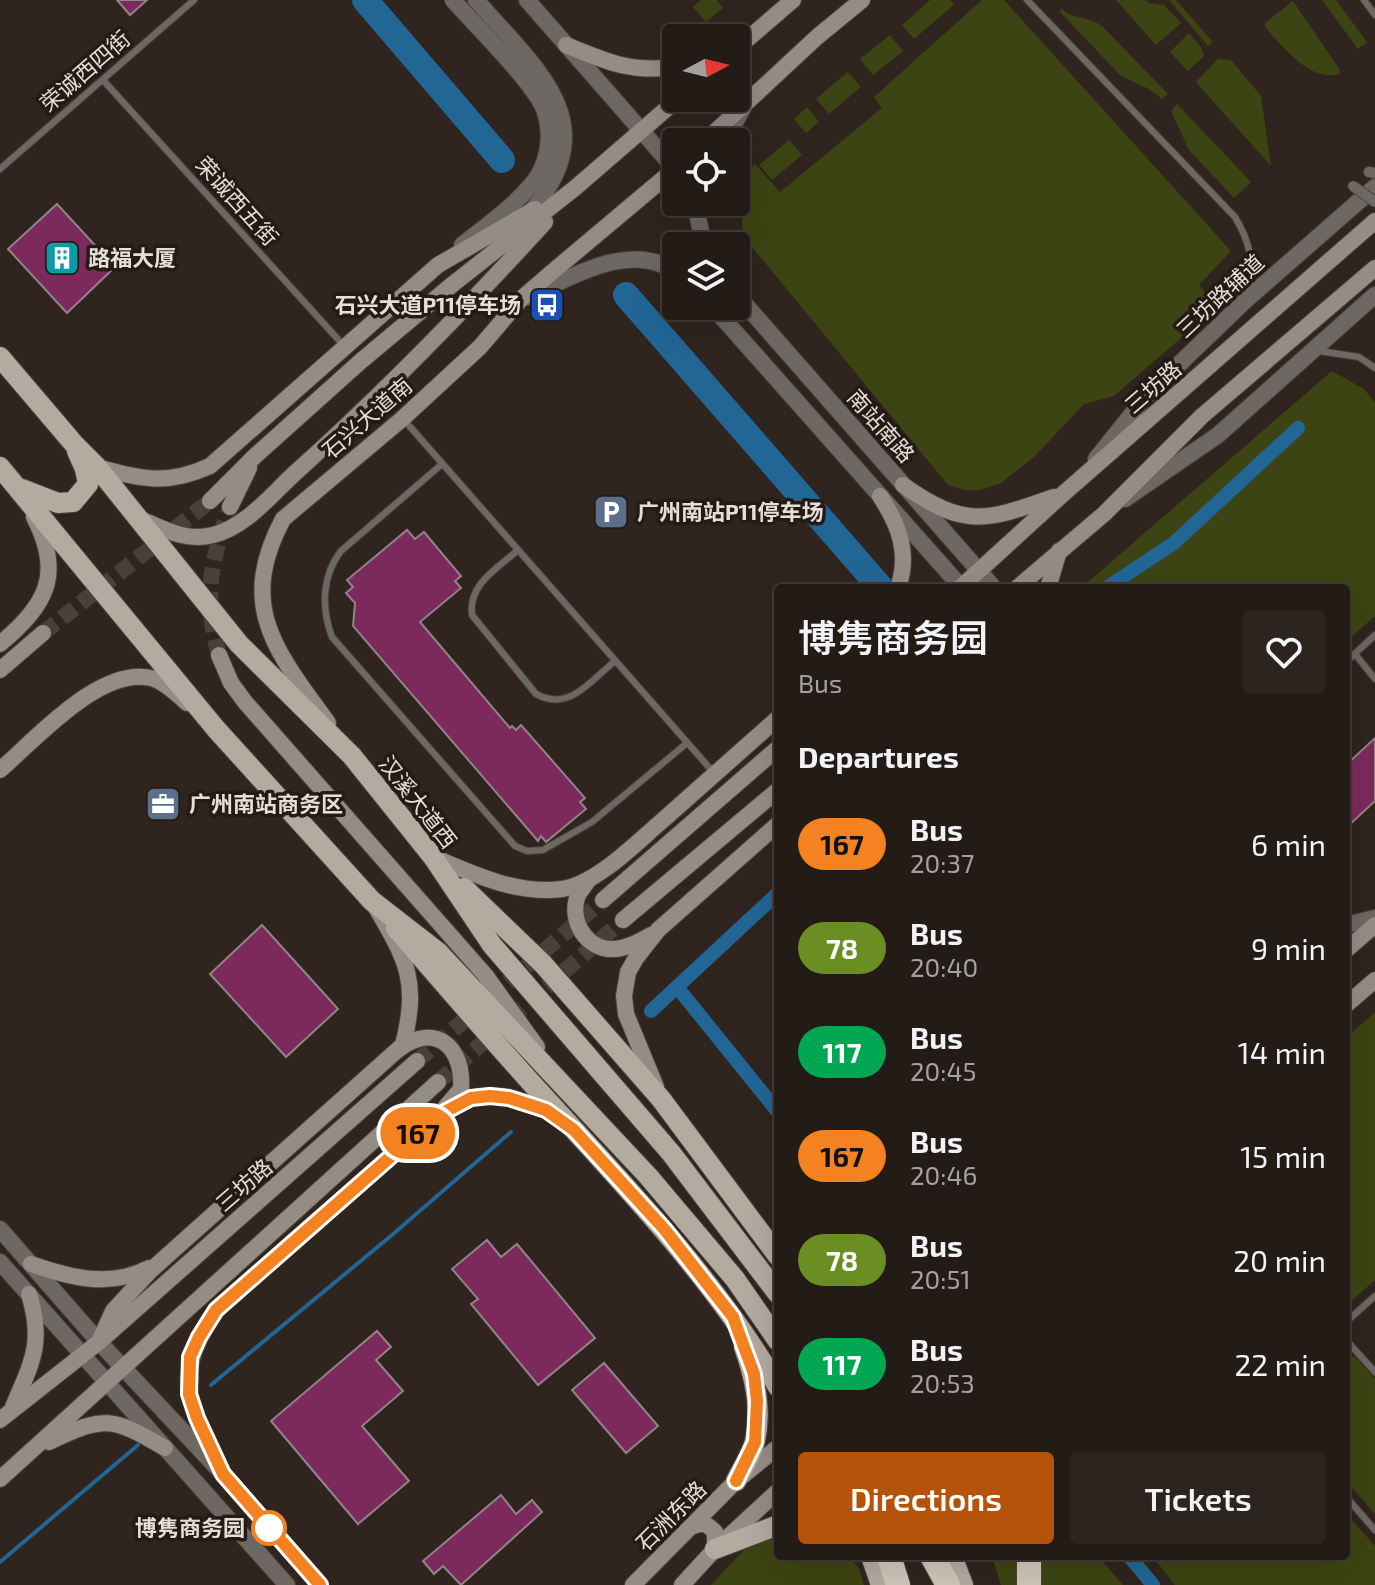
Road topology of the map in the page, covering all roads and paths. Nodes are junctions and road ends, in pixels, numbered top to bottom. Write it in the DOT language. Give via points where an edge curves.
graph roads {
  1 [pos="194,0"];
  2 [pos="453,0"];
  3 [pos="476,0"];
  4 [pos="527,0"];
  5 [pos="793,0"];
  6 [pos="862,0"];
  7 [pos="1027,0"];
  8 [pos="1364,0"];
  9 [pos="1375,15"];
  10 [pos="750,36"];
  11 [pos="566,45"];
  12 [pos="662,68"];
  13 [pos="103,80"];
  14 [pos="750,99"];
  15 [pos="663,112"];
  16 [pos="736,112"];
  17 [pos="719,128"];
  18 [pos="641,131"];
  19 [pos="662,154"];
  20 [pos="0,169"];
  21 [pos="1373,177"];
  22 [pos="662,180"];
  23 [pos="1353,186"];
  24 [pos="575,188"];
  25 [pos="1375,202"];
  26 [pos="531,212"];
  27 [pos="1375,221"];
  28 [pos="495,251"];
  29 [pos="438,265"];
  30 [pos="662,265"];
  31 [pos="1375,268"];
  32 [pos="1375,295"];
  33 [pos="521,299"];
  34 [pos="1246,300"];
  35 [pos="750,310"];
  36 [pos="724,320"];
  37 [pos="345,347"];
  38 [pos="1312,351"];
  39 [pos="0,357"];
  40 [pos="1375,368"];
  41 [pos="402,419"];
  42 [pos="74,444"];
  43 [pos="255,456"];
  44 [pos="442,464"];
  45 [pos="0,467"];
  46 [pos="97,467"];
  47 [pos="903,485"];
  48 [pos="18,487"];
  49 [pos="1070,489"];
  50 [pos="880,496"];
  51 [pos="210,501"];
  52 [pos="230,507"];
  53 [pos="251,514"];
  54 [pos="1104,514"];
  55 [pos="135,516"];
  56 [pos="283,519"];
  57 [pos="518,550"];
  58 [pos="1059,551"];
  59 [pos="979,571"];
  60 [pos="899,584"];
  61 [pos="957,584"];
  62 [pos="965,584"];
  63 [pos="990,584"];
  64 [pos="1022,584"];
  65 [pos="1049,584"];
  66 [pos="43,633"];
  67 [pos="1375,635"];
  68 [pos="0,644"];
  69 [pos="1355,654"];
  70 [pos="219,655"];
  71 [pos="1350,658"];
  72 [pos="615,661"];
  73 [pos="0,670"];
  74 [pos="1375,679"];
  75 [pos="774,722"];
  76 [pos="216,729"];
  77 [pos="687,743"];
  78 [pos="774,751"];
  79 [pos="352,756"];
  80 [pos="0,770"];
  81 [pos="715,774"];
  82 [pos="774,793"];
  83 [pos="774,828"];
  84 [pos="433,857"];
  85 [pos="590,878"];
  86 [pos="603,900"];
  87 [pos="372,901"];
  88 [pos="1375,918"];
  89 [pos="623,920"];
  90 [pos="1350,924"];
  91 [pos="1375,925"];
  92 [pos="656,933"];
  93 [pos="1350,947"];
  94 [pos="1375,980"];
  95 [pos="1350,997"];
  96 [pos="398,1050"];
  97 [pos="417,1061"];
  98 [pos="438,1082"];
  99 [pos="569,1090"];
  100 [pos="661,1099"];
  101 [pos="437,1116"];
  102 [pos="574,1130"];
  103 [pos="0,1229"];
  104 [pos="774,1251"];
  105 [pos="161,1261"];
  106 [pos="0,1262"];
  107 [pos="31,1264"];
  108 [pos="774,1289"];
  109 [pos="29,1294"];
  110 [pos="1375,1296"];
  111 [pos="733,1317"];
  112 [pos="1350,1318"];
  113 [pos="774,1335"];
  114 [pos="99,1342"];
  115 [pos="1350,1344"];
  116 [pos="82,1356"];
  117 [pos="769,1360"];
  118 [pos="123,1367"];
  119 [pos="1375,1372"];
  120 [pos="107,1382"];
  121 [pos="6,1414"];
  122 [pos="165,1448"];
  123 [pos="33,1450"];
  124 [pos="774,1450"];
  125 [pos="219,1471"];
  126 [pos="0,1479"];
  127 [pos="736,1481"];
  128 [pos="201,1486"];
  129 [pos="774,1495"];
  130 [pos="1350,1502"];
  131 [pos="693,1526"];
  132 [pos="774,1527"];
  133 [pos="1375,1530"];
  134 [pos="715,1549"];
  135 [pos="872,1560"];
  136 [pos="892,1560"];
  137 [pos="893,1560"];
  138 [pos="925,1560"];
  139 [pos="934,1560"];
  140 [pos="954,1560"];
  141 [pos="1029,1560"];
  142 [pos="287,1585"];
  143 [pos="320,1585"];
  144 [pos="633,1585"];
  145 [pos="682,1585"];
  146 [pos="881,1585"];
  147 [pos="898,1585"];
  148 [pos="905,1585"];
  149 [pos="934,1585"];
  150 [pos="948,1585"];
  151 [pos="963,1585"];
  152 [pos="1029,1585"];
  1 -- 13 [label="lane, 荣诚西四街"];
  2 -- 29 [label="street" via="543,107 549,141 533,182"];
  3 -- 26 [label="street" via="544,77 561,112 563,158"];
  4 -- 11 [label="street"];
  5 -- 10 [label="main road"];
  6 -- 14 [label="main road"];
  7 -- 34 [label="lane" via="1235,217 1251,255"];
  8 -- 9 [label="lane"];
  11 -- 12 [label="main road" via="614,66"];
  11 -- 18 [label="street"];
  13 -- 20 [label="lane, 荣诚西四街"];
  13 -- 37 [label="lane, 荣诚西五街"];
  15 -- 18 [label="main road, 石兴大道南"];
  16 -- 17 [label="main road"];
  18 -- 19 [label="street"];
  18 -- 24 [label="main road, 石兴大道南"];
  21 -- 34 [label="street, 三坊路辅道"];
  22 -- 33 [label="main road, 石兴大道南"];
  23 -- 25 [label="street, bridge"];
  24 -- 26 [label="main road"];
  24 -- 28 [label="main road, 石兴大道南"];
  24 -- 53 [label="main road" via="471,304"];
  26 -- 28 [label="street"];
  26 -- 29 [label="main road"];
  27 -- 49 [label="main road, 三坊路"];
  28 -- 43 [label="main road, 石兴大道南"];
  29 -- 37 [label="main road"];
  30 -- 33 [label="street" via="619,260"];
  31 -- 54 [label="main road" via="1202,416"];
  32 -- 38 [label="street"];
  33 -- 41 [label="main road, 石兴大道南" via="480,347"];
  34 -- 49 [label="street, 三坊路辅道" via="1148,394"];
  35 -- 47 [label="street, 南站南路"];
  36 -- 50 [label="street"];
  37 -- 46 [label="main road" via="210,466 187,477 160,480"];
  38 -- 40 [label="lane" via="1359,357"];
  38 -- 54 [label="street" via="1218,435"];
  39 -- 42 [label="main road, 汉溪大道西"];
  41 -- 44 [label="lane"];
  41 -- 56 [label="main road, 石兴大道南"];
  42 -- 46 [label="main road, 汉溪大道西"];
  42 -- 48 [label="main road" via="88,484 73,502 58,503"];
  43 -- 51 [label="main road, 石兴大道南"];
  43 -- 52 [label="main road"];
  44 -- 57 [label="lane"];
  44 -- 77 [label="lane" via="341,551 328,572 326,621 332,637 484,811 515,846 543,850 592,822"];
  45 -- 48 [label="main road"];
  46 -- 55 [label="main road, 汉溪大道西"];
  47 -- 49 [label="main road" via="948,512 979,518 1000,517"];
  47 -- 59 [label="street, 南站南路"];
  48 -- 68 [label="main road" via="46,540 48,580 26,622"];
  48 -- 76 [label="main road"];
  49 -- 59 [label="main road, 三坊路"];
  50 -- 60 [label="main road" via="901,535"];
  50 -- 61 [label="street"];
  53 -- 55 [label="main road" via="215,535 182,537"];
  53 -- 56 [label="main road" via="258,522"];
  54 -- 58 [label="main road"];
  55 -- 79 [label="main road, 汉溪大道西" via="239,644"];
  56 -- 79 [label="main road, 石兴大道南" via="262,571 268,628 281,657"];
  57 -- 72 [label="lane"];
  57 -- 72 [label="lane" via="475,589 470,602 472,615 536,694 550,701 566,700"];
  58 -- 64 [label="main road"];
  58 -- 65 [label="main road"];
  59 -- 62 [label="main road, 三坊路"];
  59 -- 63 [label="street, 南站南路"];
  66 -- 73 [label="main road"];
  67 -- 69 [label="lane"];
  69 -- 71 [label="lane"];
  69 -- 74 [label="lane"];
  70 -- 99 [label="main road" via="245,702 486,976"];
  72 -- 77 [label="lane"];
  75 -- 81 [label="main road"];
  76 -- 80 [label="main road" via="173,690 152,678 129,677 86,695"];
  76 -- 87 [label="main road"];
  77 -- 81 [label="lane"];
  78 -- 86 [label="main road"];
  79 -- 84 [label="main road, 汉溪大道西"];
  81 -- 85 [label="main road"];
  82 -- 89 [label="main road"];
  83 -- 92 [label="main road"];
  84 -- 85 [label="main road" via="514,886 564,889"];
  84 -- 100 [label="main road" via="543,964"];
  84 -- 108 [label="main road, 汉溪大道西" via="492,945 671,1153"];
  85 -- 92 [label="main road" via="578,896 576,919 591,942 620,949"];
  87 -- 96 [label="main road" via="402,952 411,979 408,1023"];
  87 -- 99 [label="main road" via="439,953"];
  87 -- 102 [label="main road"];
  88 -- 90 [label="street"];
  91 -- 93 [label="main road"];
  92 -- 100 [label="main road" via="628,972 624,996 626,1014"];
  94 -- 95 [label="main road"];
  96 -- 101 [label="main road" via="412,1039 430,1037 453,1051 461,1065 461,1089"];
  96 -- 105 [label="main road"];
  97 -- 114 [label="main road, 三坊路"];
  98 -- 118 [label="main road"];
  99 -- 113 [label="main road" via="735,1279"];
  100 -- 104 [label="main road"];
  101 -- 102 [label="main road" via="471,1098 490,1096 546,1110"];
  101 -- 125 [label="main road" via="216,1310 199,1337 190,1357 189,1394"];
  102 -- 111 [label="main road" via="665,1230"];
  103 -- 107 [label="street"];
  105 -- 107 [label="main road" via="136,1275 107,1280"];
  105 -- 114 [label="main road" via="119,1303"];
  106 -- 109 [label="street"];
  107 -- 114 [label="street"];
  109 -- 116 [label="street"];
  109 -- 121 [label="main road" via="36,1344"];
  110 -- 112 [label="lane"];
  111 -- 117 [label="main road"];
  111 -- 127 [label="main road" via="754,1374 757,1401 755,1442"];
  114 -- 116 [label="main road, 三坊路"];
  114 -- 118 [label="street"];
  115 -- 119 [label="lane"];
  116 -- 120 [label="street"];
  116 -- 121 [label="main road"];
  118 -- 120 [label="main road"];
  118 -- 125 [label="street"];
  120 -- 122 [label="street"];
  120 -- 123 [label="main road"];
  122 -- 123 [label="main road" via="124,1424 110,1423 82,1428"];
  122 -- 128 [label="street"];
  123 -- 126 [label="main road"];
  124 -- 127 [label="main road, 石洲东路"];
  125 -- 128 [label="street" via="201,1468"];
  125 -- 143 [label="street"];
  127 -- 131 [label="main road, 石洲东路"];
  128 -- 142 [label="street"];
  129 -- 134 [label="main road"];
  130 -- 133 [label="lane"];
  131 -- 134 [label="main road" via="702,1523 715,1532"];
  131 -- 144 [label="main road, 石洲东路"];
  132 -- 134 [label="main road"];
  134 -- 145 [label="main road"];
  135 -- 146 [label="main road"];
  136 -- 147 [label="highway"];
  137 -- 148 [label="main road"];
  138 -- 149 [label="main road"];
  139 -- 150 [label="highway"];
  140 -- 151 [label="main road"];
  141 -- 152 [label="highway"];
}
